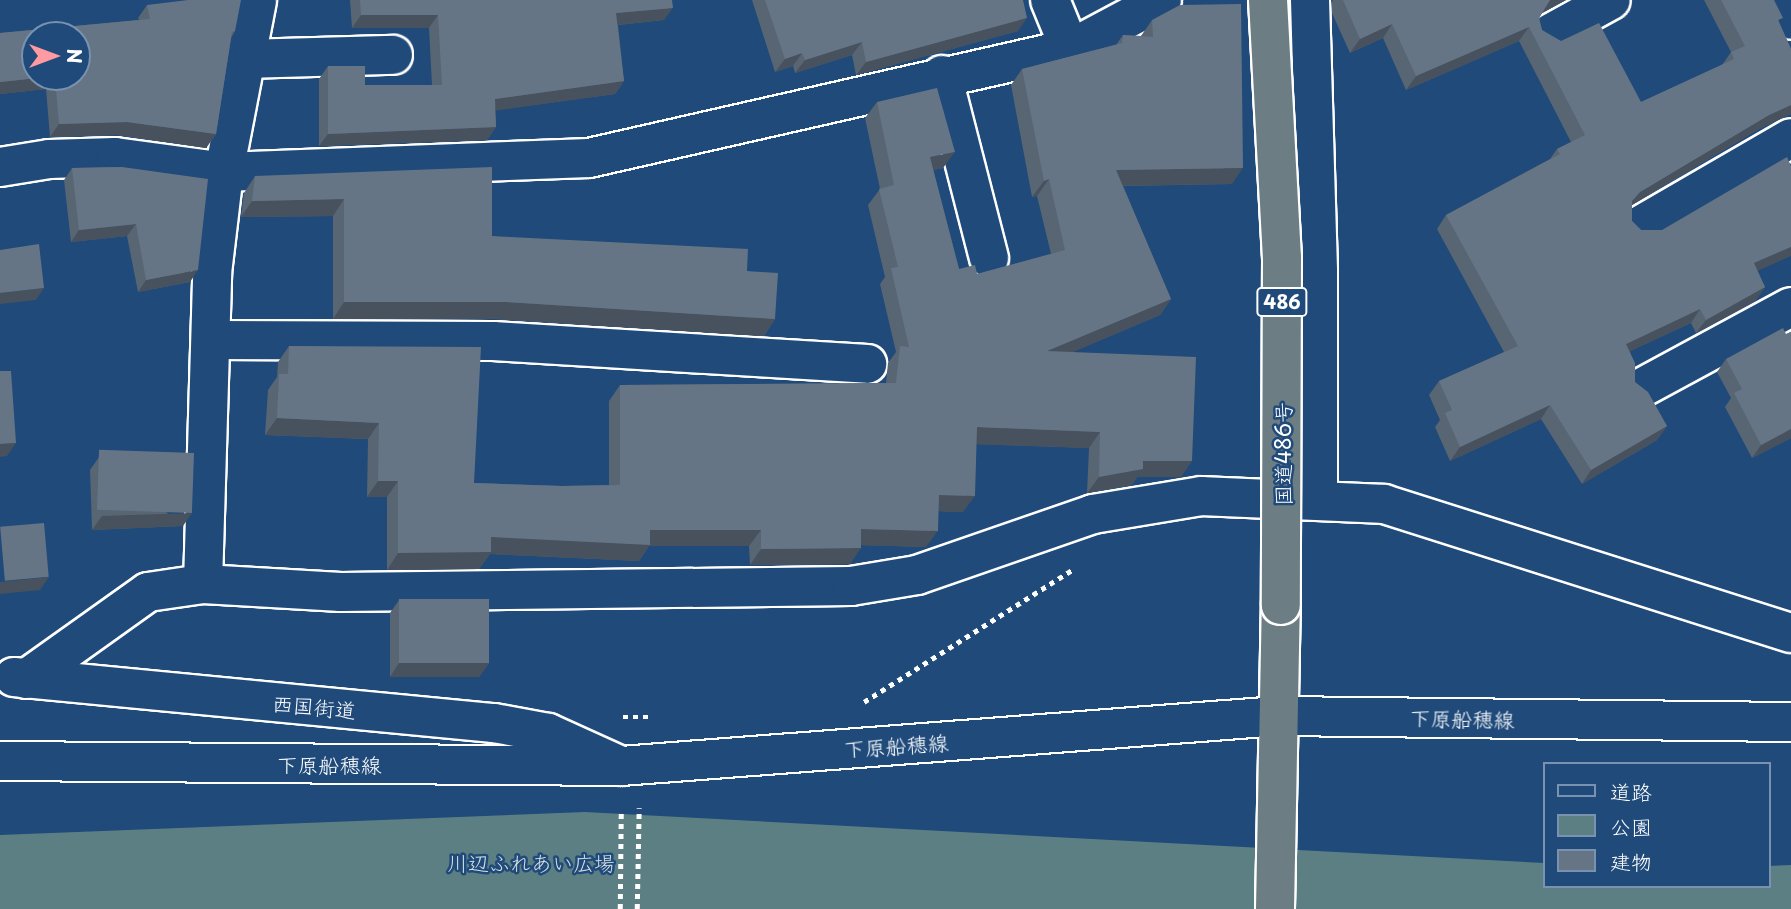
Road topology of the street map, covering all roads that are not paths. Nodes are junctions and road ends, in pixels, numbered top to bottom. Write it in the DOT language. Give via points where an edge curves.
graph roads {
  1 [pos="257,0"];
  2 [pos="1050,0"];
  3 [pos="1162,0"];
  4 [pos="1268,0"];
  5 [pos="1310,0"];
  6 [pos="1611,0"];
  7 [pos="1781,0"];
  8 [pos="1791,20"];
  9 [pos="1551,33"];
  10 [pos="1070,49"];
  11 [pos="393,55"];
  12 [pos="246,59"];
  13 [pos="942,75"];
  14 [pos="1791,138"];
  15 [pos="0,167"];
  16 [pos="224,172"];
  17 [pos="1641,225"];
  18 [pos="989,258"];
  19 [pos="1791,307"];
  20 [pos="211,340"];
  21 [pos="867,364"];
  22 [pos="1646,386"];
  23 [pos="1318,500"];
  24 [pos="203,584"];
  25 [pos="1791,633"];
  26 [pos="13,677"];
  27 [pos="1278,716"];
  28 [pos="1791,722"];
  29 [pos="0,761"];
  30 [pos="621,766"];
  31 [pos="1275,909"];
  1 -- 12 [label="street"];
  2 -- 10 [label="street"];
  3 -- 10 [label="street"];
  4 -- 27 [label="highway, 国道486号 / 486, bridge" via="1282,258"];
  5 -- 23 [label="street" via="1318,272"];
  6 -- 9 [label="street"];
  7 -- 8 [label="street"];
  10 -- 13 [label="street"];
  11 -- 12 [label="street"];
  12 -- 16 [label="street"];
  13 -- 16 [label="street" via="589,158"];
  13 -- 18 [label="street"];
  14 -- 17 [label="street"];
  15 -- 16 [label="street" via="49,159 115,158"];
  16 -- 20 [label="street" via="212,273"];
  19 -- 22 [label="street"];
  20 -- 21 [label="street" via="493,341"];
  20 -- 24 [label="street"];
  23 -- 24 [label="street" via="1202,496 1154,502 1093,514 917,575 852,586 341,592"];
  23 -- 25 [label="street" via="1384,504"];
  24 -- 26 [label="street" via="148,592"];
  26 -- 30 [label="street, 西国街道" via="494,723 548,733"];
  27 -- 28 [label="street, 下原船穂線"];
  27 -- 30 [label="street, 下原船穂線"];
  27 -- 31 [label="highway, 国道486号 / 486"];
  29 -- 30 [label="street, 下原船穂線"];
}
